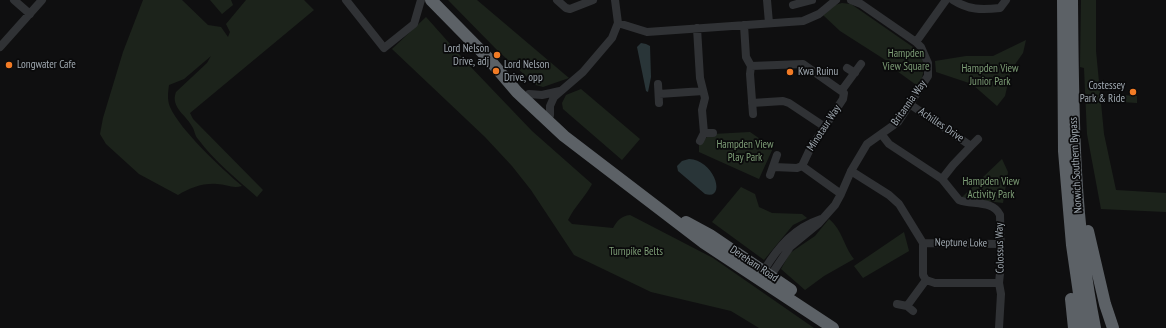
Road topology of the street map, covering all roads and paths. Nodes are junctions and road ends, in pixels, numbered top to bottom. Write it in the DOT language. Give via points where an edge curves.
graph roads {
  1 [pos="14,0"];
  2 [pos="42,0"];
  3 [pos="346,0"];
  4 [pos="557,0"];
  5 [pos="593,0"];
  6 [pos="615,0"];
  7 [pos="767,0"];
  8 [pos="812,0"];
  9 [pos="836,0"];
  10 [pos="851,0"];
  11 [pos="946,0"];
  12 [pos="952,0"];
  13 [pos="1006,0"];
  14 [pos="1063,0"];
  15 [pos="1072,0"];
  16 [pos="862,2"];
  17 [pos="419,3"];
  18 [pos="434,3"];
  19 [pos="793,4"];
  20 [pos="30,14"];
  21 [pos="618,23"];
  22 [pos="769,23"];
  23 [pos="744,25"];
  24 [pos="697,28"];
  25 [pos="916,42"];
  26 [pos="1073,45"];
  27 [pos="0,47"];
  28 [pos="1063,56"];
  29 [pos="487,58"];
  30 [pos="861,64"];
  31 [pos="751,66"];
  32 [pos="847,68"];
  33 [pos="855,73"];
  34 [pos="658,84"];
  35 [pos="842,90"];
  36 [pos="561,91"];
  37 [pos="703,91"];
  38 [pos="529,94"];
  39 [pos="658,94"];
  40 [pos="659,103"];
  41 [pos="752,103"];
  42 [pos="911,105"];
  43 [pos="753,114"];
  44 [pos="550,115"];
  45 [pos="824,126"];
  46 [pos="704,133"];
  47 [pos="713,133"];
  48 [pos="882,135"];
  49 [pos="978,139"];
  50 [pos="700,141"];
  51 [pos="971,146"];
  52 [pos="588,153"];
  53 [pos="777,155"];
  54 [pos="802,166"];
  55 [pos="774,167"];
  56 [pos="850,171"];
  57 [pos="770,175"];
  58 [pos="942,179"];
  59 [pos="841,194"];
  60 [pos="923,243"];
  61 [pos="1000,244"];
  62 [pos="765,275"];
  63 [pos="926,280"];
  64 [pos="999,284"];
  65 [pos="897,304"];
  66 [pos="833,328"];
  67 [pos="844,328"];
  68 [pos="999,328"];
  69 [pos="1074,328"];
  70 [pos="1084,328"];
  71 [pos="1094,328"];
  72 [pos="1113,328"];
  1 -- 20 [label="street"];
  2 -- 20 [label="street"];
  3 -- 17 [label="street" via="384,48 414,24"];
  4 -- 5 [label="street" via="570,9"];
  6 -- 21 [label="street"];
  7 -- 22 [label="street"];
  8 -- 19 [label="street"];
  9 -- 22 [label="street" via="810,20"];
  10 -- 16 [label="street, Britannia Way"];
  11 -- 25 [label="street"];
  12 -- 13 [label="street" via="978,10 1000,8"];
  14 -- 28 [label="highway, Norwich Southern Bypass"];
  15 -- 26 [label="highway, Norwich Southern Bypass"];
  16 -- 25 [label="street, Britannia Way"];
  17 -- 18 [label="street"];
  18 -- 29 [label="highway, Dereham Road"];
  20 -- 27 [label="street"];
  21 -- 24 [label="street" via="647,32"];
  21 -- 36 [label="street" via="612,38 598,55"];
  22 -- 23 [label="street"];
  23 -- 24 [label="street"];
  23 -- 31 [label="street" via="746,57"];
  24 -- 37 [label="street"];
  25 -- 42 [label="street, Britannia Way" via="925,53 929,73"];
  26 -- 71 [label="highway, Norwich Southern Bypass" via="1073,130 1078,215"];
  26 -- 72 [label="highway" via="1081,178 1088,234"];
  28 -- 69 [label="highway" via="1059,120 1060,171"];
  28 -- 70 [label="highway, Norwich Southern Bypass" via="1064,151 1072,245"];
  29 -- 38 [label="highway, Dereham Road"];
  29 -- 52 [label="highway, Dereham Road" via="525,100 564,136"];
  30 -- 33 [label="street, Minotaur Way"];
  31 -- 35 [label="street, Minotaur Way" via="803,64"];
  31 -- 41 [label="street"];
  32 -- 33 [label="street"];
  33 -- 35 [label="street, Minotaur Way"];
  34 -- 39 [label="street"];
  35 -- 45 [label="street, Minotaur Way" via="843,99"];
  36 -- 38 [label="street" via="542,96"];
  36 -- 44 [label="street" via="550,102"];
  37 -- 39 [label="street"];
  37 -- 46 [label="street"];
  38 -- 44 [label="highway, Dereham Road"];
  39 -- 40 [label="street"];
  41 -- 43 [label="street"];
  41 -- 45 [label="street" via="783,101"];
  42 -- 48 [label="street, Britannia Way" via="898,122"];
  42 -- 51 [label="street, Achilles Drive"];
  44 -- 52 [label="highway, Dereham Road"];
  45 -- 54 [label="street, Minotaur Way"];
  46 -- 47 [label="street"];
  46 -- 50 [label="street"];
  48 -- 56 [label="street, Britannia Way" via="867,144"];
  48 -- 58 [label="street, Colossus Way" via="890,144"];
  49 -- 51 [label="street, Achilles Drive"];
  51 -- 58 [label="street, Achilles Drive"];
  52 -- 62 [label="highway, Dereham Road" via="658,208 710,235"];
  53 -- 55 [label="street"];
  54 -- 55 [label="street"];
  54 -- 59 [label="street"];
  55 -- 57 [label="street"];
  56 -- 59 [label="street, Britannia Way"];
  56 -- 60 [label="street" via="895,199"];
  58 -- 61 [label="street, Colossus Way" via="959,200 989,205 998,210"];
  59 -- 62 [label="street, Britannia Way" via="821,218 804,225 789,237"];
  60 -- 61 [label="street, Neptune Loke"];
  60 -- 63 [label="street" via="923,275"];
  61 -- 64 [label="street, Colossus Way" via="1002,263"];
  62 -- 66 [label="highway, Dereham Road"];
  62 -- 67 [label="highway, Dereham Road"];
  63 -- 64 [label="street, Colossus Way" via="935,283"];
  63 -- 65 [label="street" via="910,308"];
  64 -- 68 [label="street"];
}
